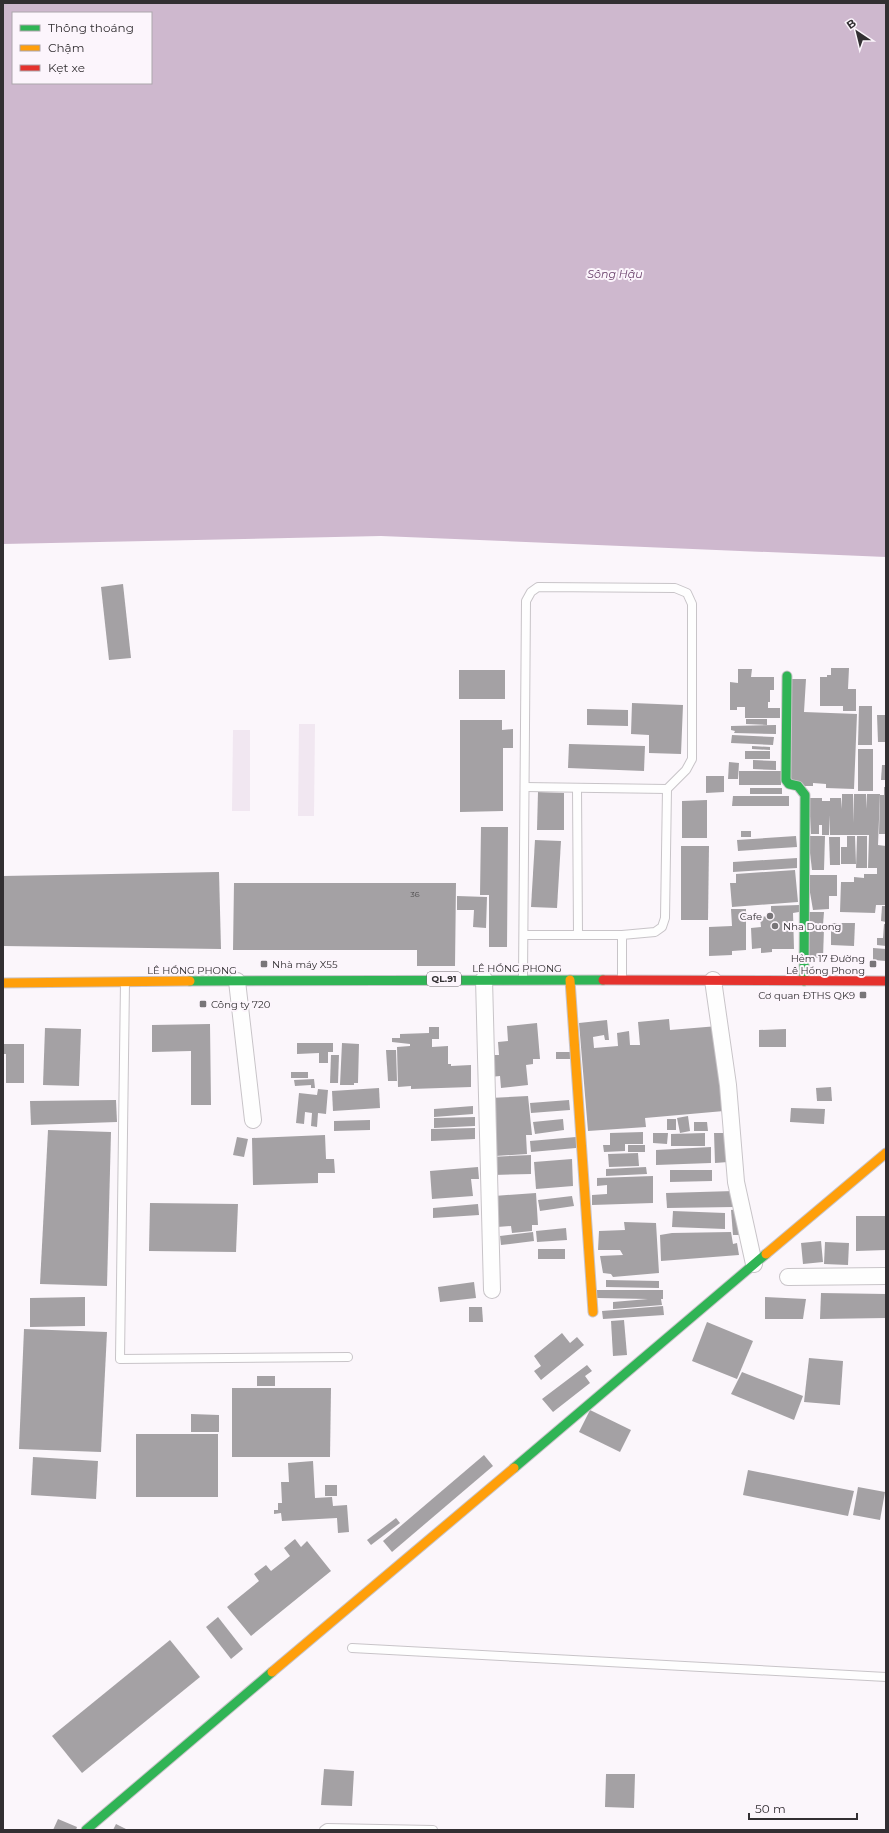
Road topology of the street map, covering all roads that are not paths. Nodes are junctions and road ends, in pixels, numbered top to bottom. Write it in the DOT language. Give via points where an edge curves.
graph roads {
  1 [pos="787,676"];
  2 [pos="525,787"];
  3 [pos="577,788"];
  4 [pos="667,789"];
  5 [pos="524,935"];
  6 [pos="578,935"];
  7 [pos="622,935"];
  8 [pos="484,978"];
  9 [pos="523,979"];
  10 [pos="237,980"];
  11 [pos="570,980"];
  12 [pos="622,980"];
  13 [pos="713,980"];
  14 [pos="804,981"];
  15 [pos="886,981"];
  16 [pos="125,982"];
  17 [pos="3,983"];
  18 [pos="253,1120"];
  19 [pos="886,1153"];
  20 [pos="754,1264"];
  21 [pos="886,1276"];
  22 [pos="788,1277"];
  23 [pos="492,1290"];
  24 [pos="592,1312"];
  25 [pos="348,1356"];
  26 [pos="352,1648"];
  27 [pos="886,1677"];
  28 [pos="86,1830"];
  29 [pos="324,1830"];
  30 [pos="433,1830"];
  1 -- 14 [label="main road" via="786,780 789,784 798,786 805,795"];
  2 -- 3 [label="lane"];
  2 -- 4 [label="lane" via="526,601 531,592 538,587 675,588 687,593 692,604 692,759 686,770"];
  2 -- 5 [label="lane"];
  3 -- 4 [label="lane"];
  3 -- 6 [label="lane"];
  4 -- 7 [label="lane" via="665,918 662,927 655,932"];
  5 -- 6 [label="lane"];
  5 -- 9 [label="lane"];
  6 -- 7 [label="lane"];
  7 -- 12 [label="lane"];
  8 -- 9 [label="main road, LÊ HỒNG PHONG / QL.91"];
  8 -- 10 [label="main road, LÊ HỒNG PHONG / QL.91"];
  8 -- 23 [label="street"];
  9 -- 11 [label="main road, LÊ HỒNG PHONG / QL.91"];
  10 -- 16 [label="main road, LÊ HỒNG PHONG / QL.91"];
  10 -- 18 [label="street"];
  11 -- 12 [label="main road, LÊ HỒNG PHONG / QL.91"];
  11 -- 24 [label="main road"];
  12 -- 13 [label="main road, LÊ HỒNG PHONG / QL.91"];
  13 -- 14 [label="main road, LÊ HỒNG PHONG / QL.91"];
  13 -- 20 [label="street" via="728,1085 736,1182"];
  14 -- 15 [label="main road, LÊ HỒNG PHONG / QL.91"];
  16 -- 17 [label="main road, LÊ HỒNG PHONG / QL.91"];
  16 -- 25 [label="lane" via="120,1359"];
  19 -- 20 [label="main road"];
  20 -- 28 [label="main road"];
  21 -- 22 [label="street"];
  26 -- 27 [label="lane"];
  29 -- 30 [label="lane"];
}
